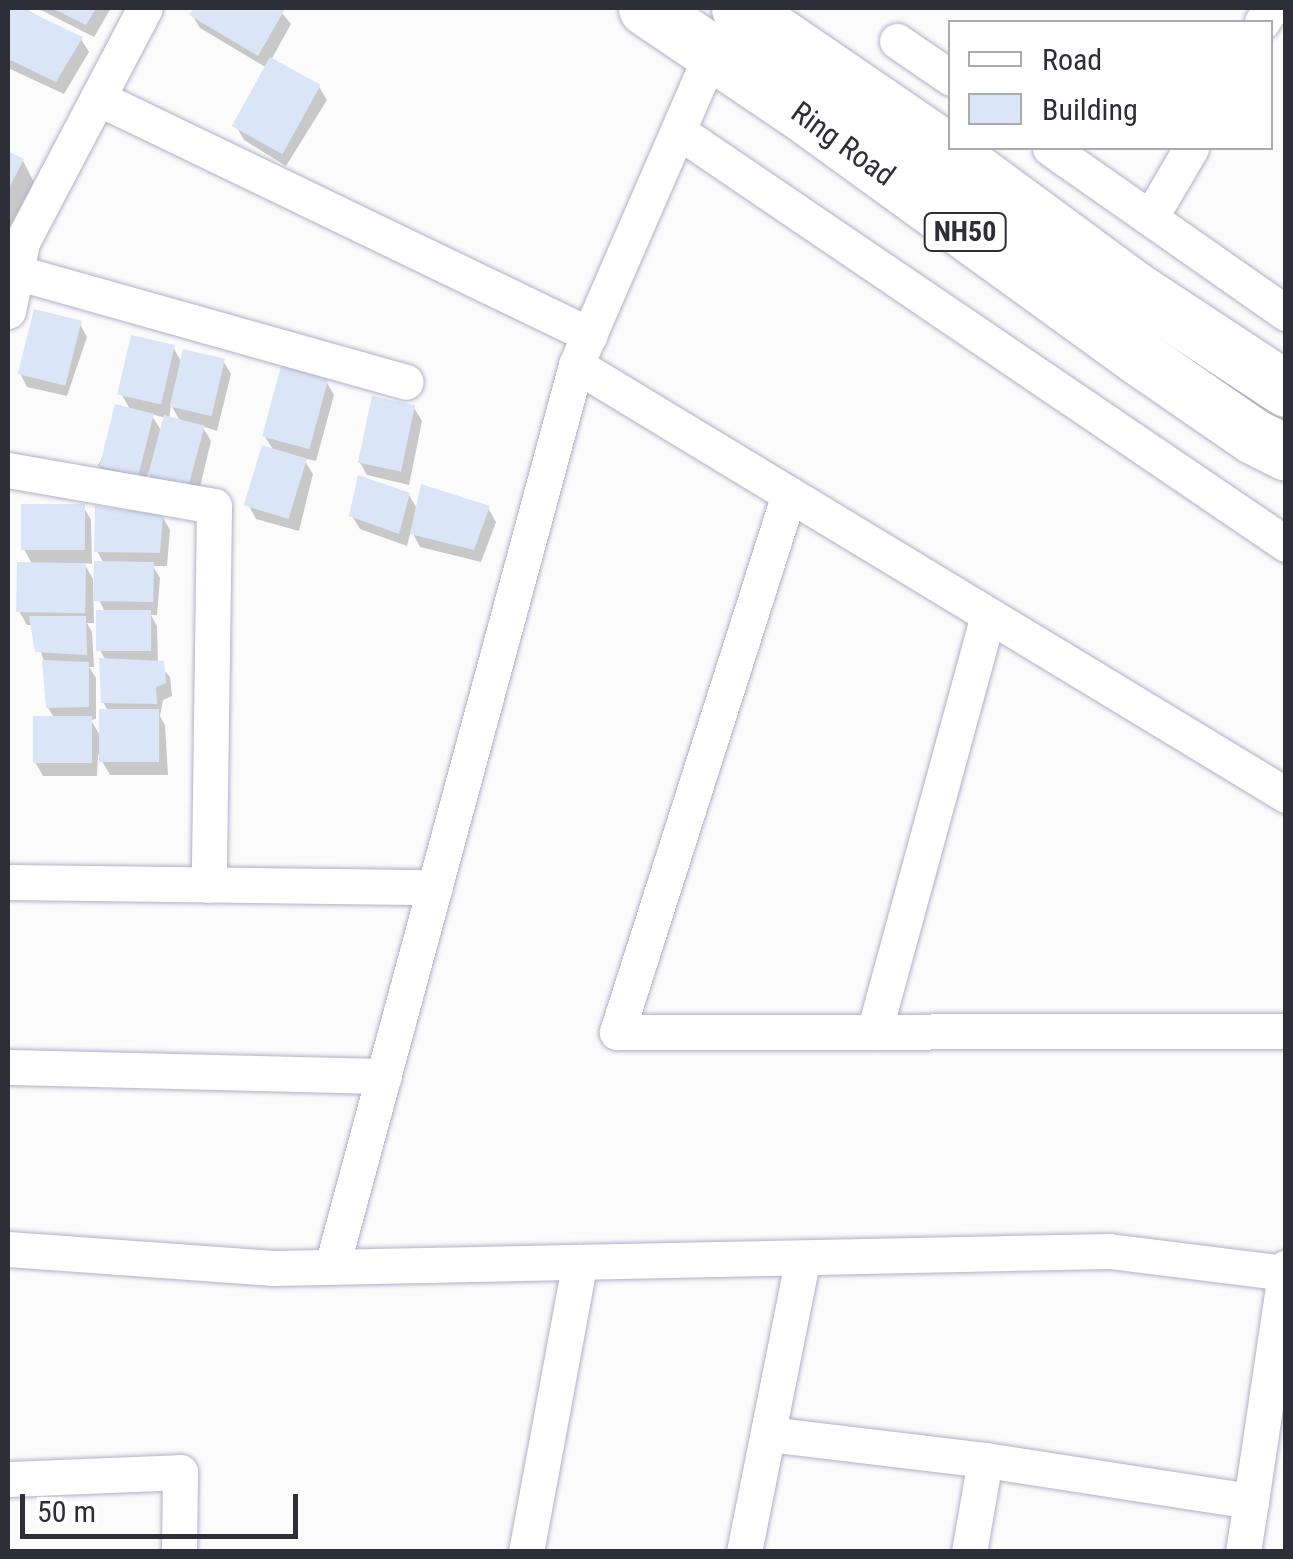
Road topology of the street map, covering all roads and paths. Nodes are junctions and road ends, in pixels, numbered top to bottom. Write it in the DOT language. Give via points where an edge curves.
graph roads {
  1 [pos="146,8"];
  2 [pos="646,8"];
  3 [pos="725,30"];
  4 [pos="897,41"];
  5 [pos="948,77"];
  6 [pos="98,98"];
  7 [pos="678,131"];
  8 [pos="1053,150"];
  9 [pos="1190,150"];
  10 [pos="1150,218"];
  11 [pos="12,271"];
  12 [pos="8,311"];
  13 [pos="1286,313"];
  14 [pos="583,350"];
  15 [pos="406,382"];
  16 [pos="1286,389"];
  17 [pos="1286,452"];
  18 [pos="8,470"];
  19 [pos="789,494"];
  20 [pos="1286,544"];
  21 [pos="988,615"];
  22 [pos="1286,795"];
  23 [pos="8,882"];
  24 [pos="208,884"];
  25 [pos="436,887"];
  26 [pos="1286,1031"];
  27 [pos="874,1032"];
  28 [pos="8,1067"];
  29 [pos="384,1076"];
  30 [pos="8,1249"];
  31 [pos="803,1258"];
  32 [pos="580,1262"];
  33 [pos="332,1266"];
  34 [pos="1285,1271"];
  35 [pos="768,1434"];
  36 [pos="986,1460"];
  37 [pos="8,1479"];
  38 [pos="1251,1501"];
  39 [pos="180,1552"];
  40 [pos="526,1552"];
  41 [pos="744,1552"];
  42 [pos="969,1552"];
  43 [pos="1243,1552"];
  1 -- 6 [label="street"];
  2 -- 3 [label="highway, Ring Road / NH50"];
  3 -- 7 [label="street"];
  3 -- 16 [label="highway, Ring Road / NH50" via="939,144 1133,288"];
  3 -- 17 [label="highway, Ring Road / NH50" via="1137,356"];
  4 -- 5 [label="street"];
  6 -- 11 [label="street"];
  6 -- 14 [label="street"];
  7 -- 14 [label="street"];
  7 -- 20 [label="street"];
  8 -- 10 [label="street"];
  9 -- 10 [label="street"];
  10 -- 13 [label="street"];
  11 -- 12 [label="street"];
  11 -- 15 [label="street"];
  14 -- 19 [label="street"];
  14 -- 25 [label="street"];
  18 -- 24 [label="street" via="214,506"];
  19 -- 21 [label="street"];
  19 -- 27 [label="street" via="617,1032"];
  21 -- 22 [label="street"];
  21 -- 27 [label="street"];
  23 -- 24 [label="street"];
  24 -- 25 [label="street"];
  25 -- 29 [label="street"];
  26 -- 27 [label="street"];
  28 -- 29 [label="street"];
  29 -- 33 [label="street"];
  30 -- 33 [label="street" via="273,1268"];
  31 -- 32 [label="street"];
  31 -- 34 [label="street" via="1109,1251"];
  31 -- 35 [label="street"];
  32 -- 33 [label="street"];
  32 -- 40 [label="street"];
  34 -- 38 [label="street"];
  35 -- 36 [label="street"];
  35 -- 41 [label="street"];
  36 -- 38 [label="street"];
  36 -- 42 [label="street"];
  37 -- 39 [label="street" via="180,1472"];
  38 -- 43 [label="street"];
}
